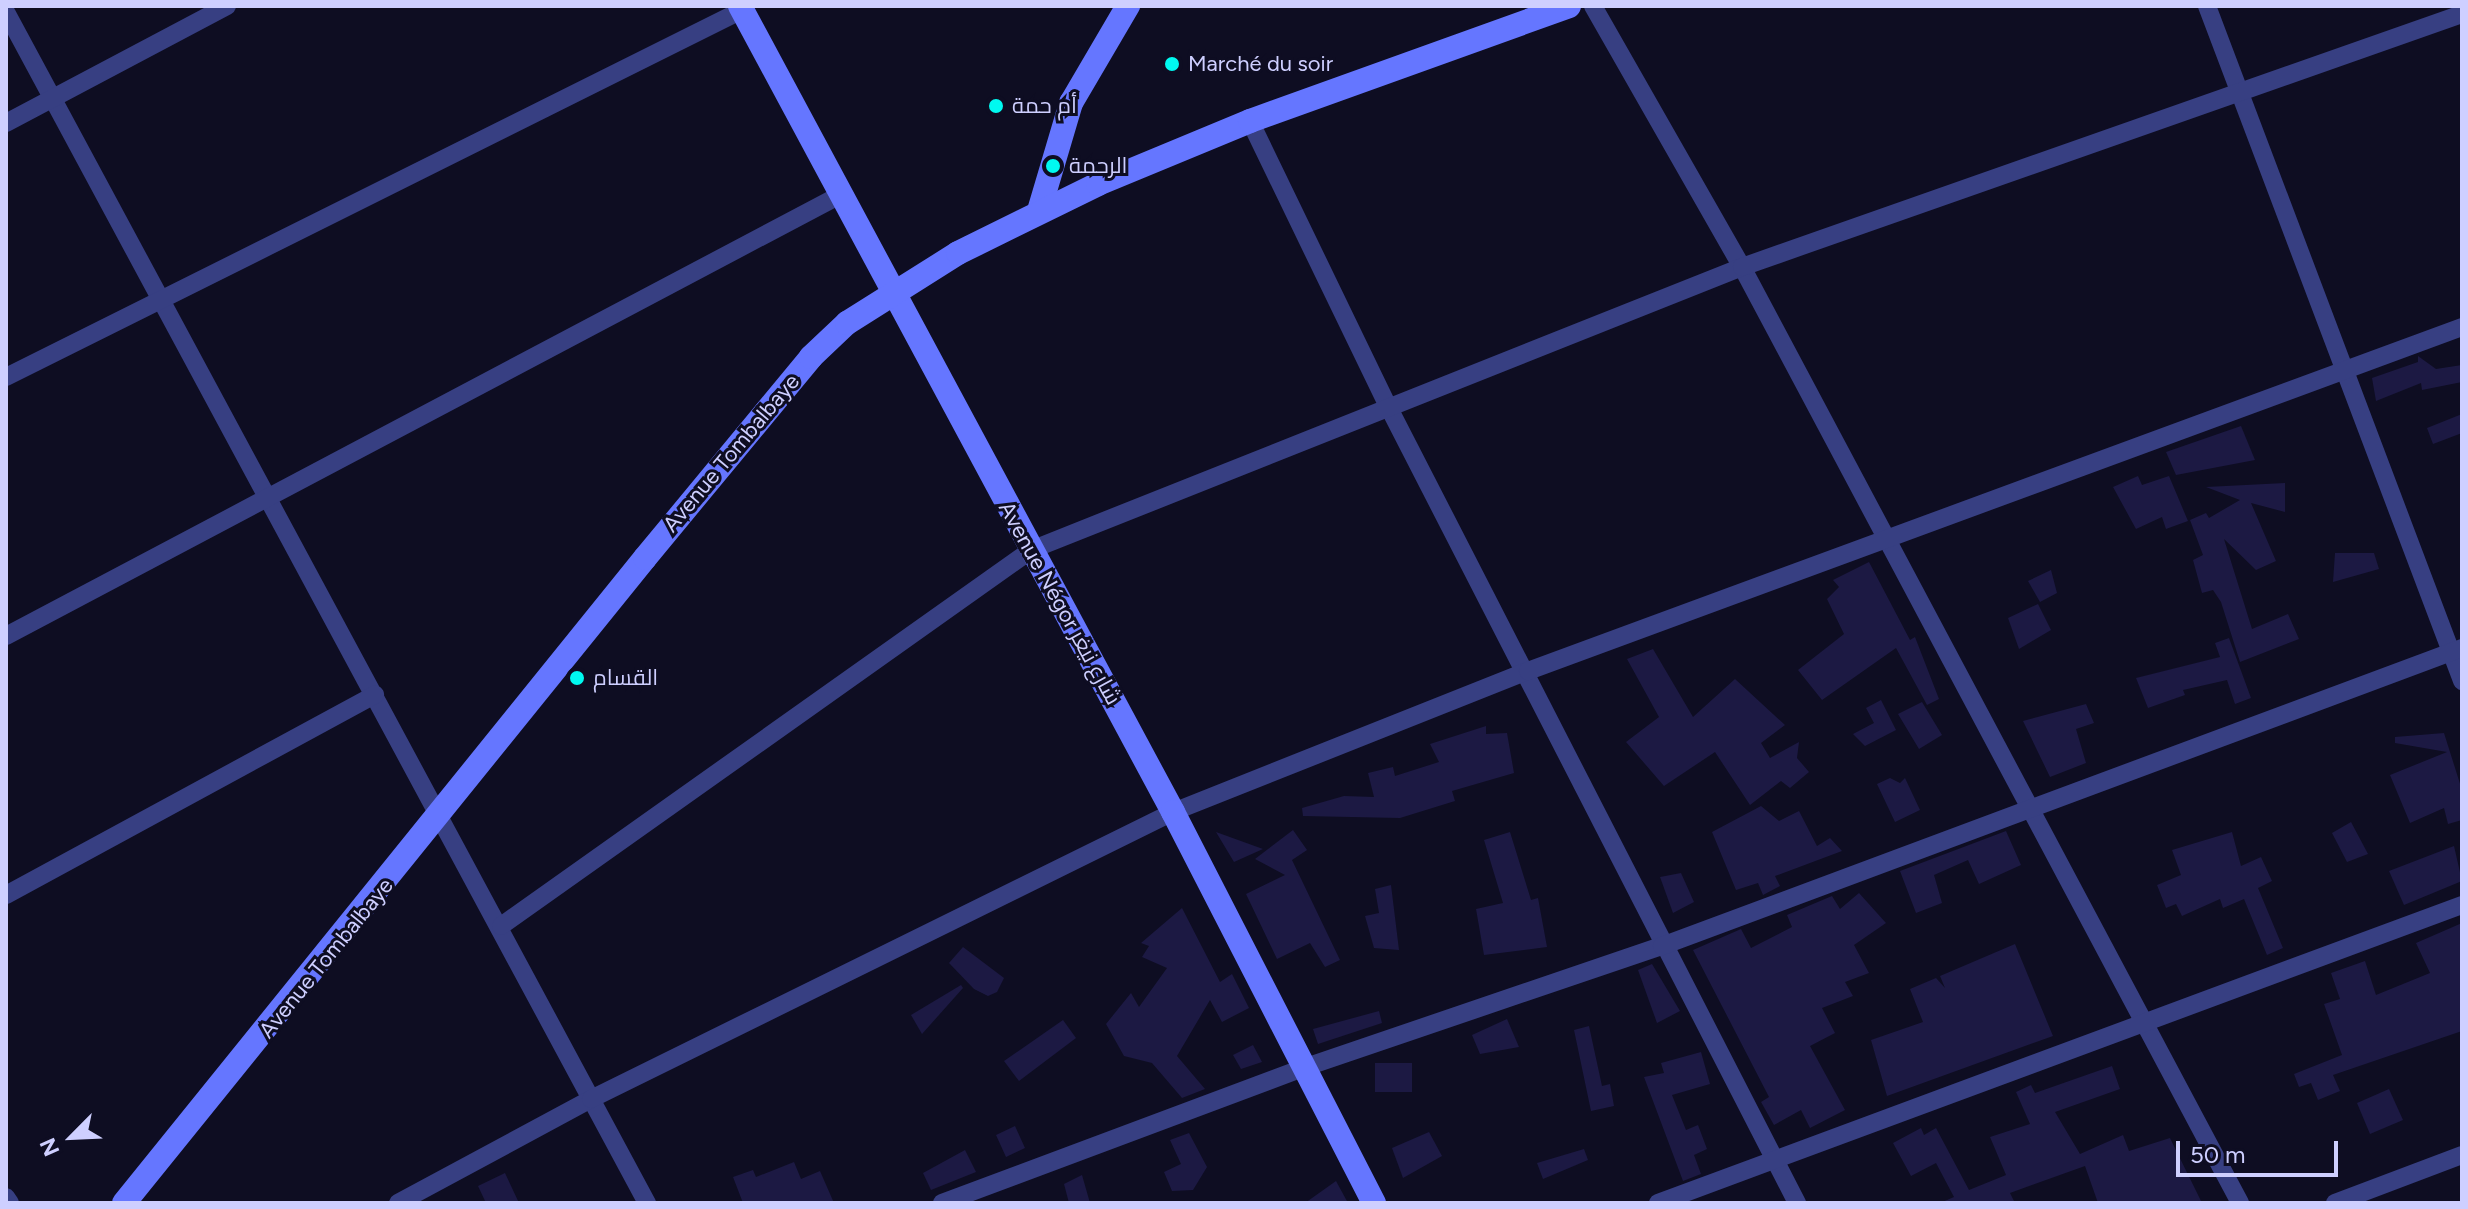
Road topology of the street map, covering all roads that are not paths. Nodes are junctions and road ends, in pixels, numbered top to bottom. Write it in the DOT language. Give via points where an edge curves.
graph roads {
  1 [pos="227,6"];
  2 [pos="1128,6"];
  3 [pos="1569,6"];
  4 [pos="1593,6"];
  5 [pos="2207,6"];
  6 [pos="741,8"];
  7 [pos="6,12"];
  8 [pos="2462,14"];
  9 [pos="2240,93"];
  10 [pos="52,99"];
  11 [pos="1250,121"];
  12 [pos="6,123"];
  13 [pos="840,195"];
  14 [pos="1039,211"];
  15 [pos="1742,267"];
  16 [pos="891,292"];
  17 [pos="157,297"];
  18 [pos="2462,327"];
  19 [pos="2347,370"];
  20 [pos="6,377"];
  21 [pos="1389,408"];
  22 [pos="270,497"];
  23 [pos="1888,539"];
  24 [pos="1031,550"];
  25 [pos="6,636"];
  26 [pos="2457,650"];
  27 [pos="1528,671"];
  28 [pos="2462,681"];
  29 [pos="375,695"];
  30 [pos="2028,806"];
  31 [pos="1173,812"];
  32 [pos="441,815"];
  33 [pos="6,895"];
  34 [pos="2462,905"];
  35 [pos="501,926"];
  36 [pos="1662,946"];
  37 [pos="2144,1022"];
  38 [pos="1303,1068"];
  39 [pos="591,1099"];
  40 [pos="2462,1155"];
  41 [pos="1774,1161"];
  42 [pos="6,1197"];
  43 [pos="10,1203"];
  44 [pos="124,1203"];
  45 [pos="398,1203"];
  46 [pos="647,1203"];
  47 [pos="942,1203"];
  48 [pos="1374,1203"];
  49 [pos="1658,1203"];
  50 [pos="1797,1203"];
  51 [pos="2240,1203"];
  52 [pos="2335,1203"];
  1 -- 10 [label="street"];
  2 -- 14 [label="main road" via="1071,103"];
  3 -- 11 [label="main road, Avenue Tombalbaye"];
  4 -- 15 [label="street"];
  5 -- 9 [label="street"];
  6 -- 13 [label="main road, Avenue Négor شارع نيغر"];
  6 -- 17 [label="street"];
  7 -- 10 [label="street"];
  8 -- 9 [label="street"];
  9 -- 15 [label="street"];
  9 -- 19 [label="street"];
  10 -- 12 [label="street"];
  10 -- 17 [label="street"];
  11 -- 14 [label="main road, Avenue Tombalbaye"];
  11 -- 21 [label="street"];
  13 -- 16 [label="main road, Avenue Négor شارع نيغر"];
  13 -- 22 [label="street"];
  14 -- 16 [label="main road, Avenue Tombalbaye"];
  15 -- 21 [label="street"];
  15 -- 23 [label="street"];
  16 -- 24 [label="main road, Avenue Négor شارع نيغر"];
  16 -- 32 [label="main road, Avenue Tombalbaye" via="811,357"];
  17 -- 20 [label="street"];
  17 -- 22 [label="street"];
  18 -- 19 [label="street"];
  19 -- 23 [label="street"];
  19 -- 26 [label="street"];
  21 -- 24 [label="street"];
  21 -- 27 [label="street"];
  22 -- 25 [label="street"];
  22 -- 29 [label="street"];
  23 -- 27 [label="street"];
  23 -- 30 [label="street"];
  24 -- 31 [label="main road, Avenue Négor شارع نيغر"];
  24 -- 35 [label="street"];
  26 -- 28 [label="street"];
  26 -- 30 [label="street"];
  27 -- 31 [label="street"];
  27 -- 36 [label="street"];
  29 -- 32 [label="street"];
  29 -- 33 [label="street"];
  30 -- 36 [label="street"];
  30 -- 37 [label="street"];
  31 -- 38 [label="main road, Avenue Négor شارع نيغر"];
  31 -- 39 [label="street"];
  32 -- 35 [label="street"];
  32 -- 44 [label="main road, Avenue Tombalbaye"];
  34 -- 37 [label="street"];
  35 -- 39 [label="street"];
  36 -- 38 [label="street"];
  36 -- 41 [label="street"];
  37 -- 41 [label="street"];
  37 -- 51 [label="street"];
  38 -- 47 [label="street"];
  38 -- 48 [label="main road, Avenue Négor شارع نيغر"];
  39 -- 45 [label="street"];
  39 -- 46 [label="street"];
  40 -- 52 [label="street"];
  41 -- 49 [label="street"];
  41 -- 50 [label="street"];
  42 -- 43 [label="street"];
}
